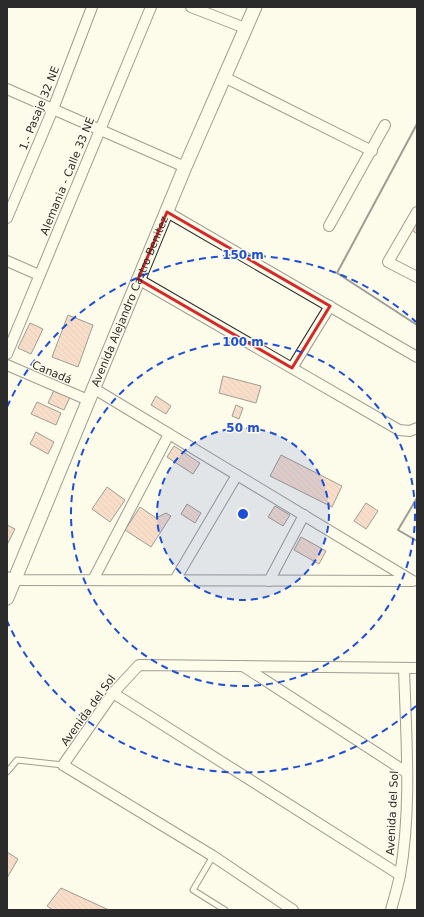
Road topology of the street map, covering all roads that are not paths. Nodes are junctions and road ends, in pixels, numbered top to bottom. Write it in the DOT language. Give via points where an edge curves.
graph roads {
  1 [pos="92,7"];
  2 [pos="151,7"];
  3 [pos="191,7"];
  4 [pos="255,7"];
  5 [pos="245,28"];
  6 [pos="224,77"];
  7 [pos="7,89"];
  8 [pos="53,109"];
  9 [pos="386,125"];
  10 [pos="99,131"];
  11 [pos="372,151"];
  12 [pos="185,167"];
  13 [pos="167,212"];
  14 [pos="417,212"];
  15 [pos="7,218"];
  16 [pos="329,226"];
  17 [pos="7,261"];
  18 [pos="39,276"];
  19 [pos="417,277"];
  20 [pos="138,279"];
  21 [pos="330,306"];
  22 [pos="7,354"];
  23 [pos="417,357"];
  24 [pos="7,365"];
  25 [pos="292,368"];
  26 [pos="90,394"];
  27 [pos="417,428"];
  28 [pos="169,434"];
  29 [pos="237,475"];
  30 [pos="304,516"];
  31 [pos="10,578"];
  32 [pos="93,580"];
  33 [pos="175,580"];
  34 [pos="269,581"];
  35 [pos="7,598"];
  36 [pos="243,666"];
  37 [pos="404,668"];
  38 [pos="417,668"];
  39 [pos="113,693"];
  40 [pos="63,765"];
  41 [pos="7,772"];
  42 [pos="406,772"];
  43 [pos="213,856"];
  44 [pos="400,875"];
  45 [pos="225,910"];
  46 [pos="293,910"];
  47 [pos="391,910"];
  1 -- 8 [label="street, 1.- Pasaje 32 NE"];
  2 -- 10 [label="street, Alemania - Calle 33 NE"];
  3 -- 5 [label="street"];
  4 -- 5 [label="street, Avenida Alejandro Castro Benitez"];
  5 -- 6 [label="street, Avenida Alejandro Castro Benitez"];
  6 -- 11 [label="street"];
  6 -- 12 [label="street, Avenida Alejandro Castro Benitez"];
  7 -- 8 [label="street"];
  8 -- 10 [label="street"];
  8 -- 15 [label="street, 1.- Pasaje 32 NE"];
  9 -- 11 [label="street"];
  10 -- 12 [label="street"];
  10 -- 18 [label="street, Alemania - Calle 33 NE"];
  11 -- 16 [label="street"];
  12 -- 13 [label="street, Avenida Alejandro Castro Benitez"];
  13 -- 20 [label="street, Avenida Alejandro Castro Benitez"];
  13 -- 21 [label="street"];
  14 -- 19 [label="street" via="388,262"];
  17 -- 18 [label="street"];
  18 -- 22 [label="street, Alemania - Calle 33 NE"];
  20 -- 25 [label="street"];
  20 -- 26 [label="street, Avenida Alejandro Castro Benitez"];
  21 -- 23 [label="street"];
  21 -- 25 [label="street"];
  24 -- 26 [label="street, Canadá"];
  25 -- 27 [label="street" via="399,430 410,431"];
  26 -- 28 [label="street, Canadá"];
  26 -- 31 [label="street, Avenida Alejandro Castro Benitez"];
  28 -- 29 [label="street, Canadá"];
  28 -- 32 [label="street"];
  29 -- 30 [label="street, Canadá"];
  29 -- 33 [label="street"];
  30 -- 34 [label="street"];
  30 -- 34 [label="street, Canadá" via="413,581"];
  31 -- 32 [label="street"];
  31 -- 35 [label="street, Avenida Alejandro Castro Benitez"];
  32 -- 33 [label="street"];
  33 -- 34 [label="street"];
  36 -- 37 [label="street, Avenida del Sol"];
  36 -- 39 [label="street, Avenida del Sol" via="139,665"];
  36 -- 42 [label="street"];
  37 -- 38 [label="street, Avenida del Sol"];
  37 -- 42 [label="street, Avenida del Sol"];
  39 -- 40 [label="street, Avenida del Sol"];
  39 -- 44 [label="street"];
  40 -- 41 [label="lane" via="17,760"];
  40 -- 43 [label="street"];
  42 -- 44 [label="street, Avenida del Sol" via="404,841"];
  43 -- 45 [label="lane" via="193,890"];
  43 -- 46 [label="street"];
  44 -- 47 [label="street, Avenida del Sol"];
}
